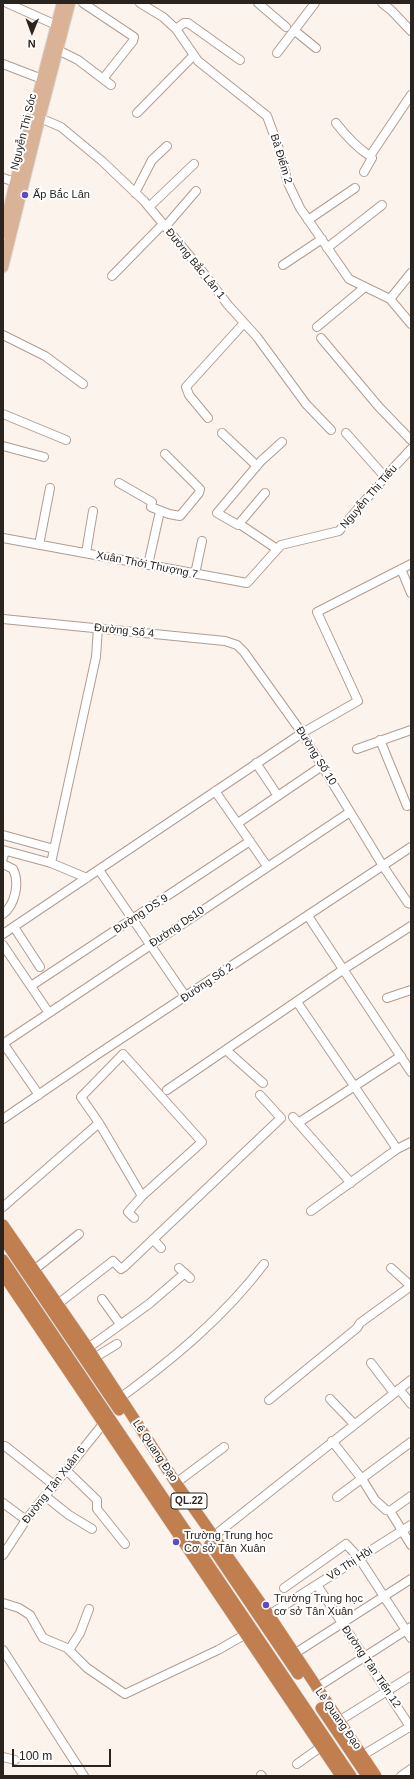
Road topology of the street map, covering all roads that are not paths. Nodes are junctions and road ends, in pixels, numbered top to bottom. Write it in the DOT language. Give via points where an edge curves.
graph roads {
  1 [pos="7,3"];
  2 [pos="62,3"];
  3 [pos="70,3"];
  4 [pos="83,3"];
  5 [pos="140,3"];
  6 [pos="258,3"];
  7 [pos="315,3"];
  8 [pos="382,3"];
  9 [pos="56,25"];
  10 [pos="286,27"];
  11 [pos="176,29"];
  12 [pos="295,30"];
  13 [pos="411,31"];
  14 [pos="316,48"];
  15 [pos="58,50"];
  16 [pos="277,53"];
  17 [pos="194,55"];
  18 [pos="240,60"];
  19 [pos="3,64"];
  20 [pos="106,75"];
  21 [pos="42,79"];
  22 [pos="111,86"];
  23 [pos="411,95"];
  24 [pos="137,114"];
  25 [pos="40,118"];
  26 [pos="336,122"];
  27 [pos="167,146"];
  28 [pos="370,156"];
  29 [pos="194,164"];
  30 [pos="364,172"];
  31 [pos="3,178"];
  32 [pos="15,182"];
  33 [pos="355,188"];
  34 [pos="196,191"];
  35 [pos="135,193"];
  36 [pos="382,205"];
  37 [pos="149,207"];
  38 [pos="308,220"];
  39 [pos="164,225"];
  40 [pos="3,233"];
  41 [pos="322,239"];
  42 [pos="6,244"];
  43 [pos="328,248"];
  44 [pos="283,265"];
  45 [pos="3,267"];
  46 [pos="411,273"];
  47 [pos="112,276"];
  48 [pos="365,287"];
  49 [pos="390,299"];
  50 [pos="244,322"];
  51 [pos="411,324"];
  52 [pos="317,327"];
  53 [pos="3,335"];
  54 [pos="321,338"];
  55 [pos="83,384"];
  56 [pos="3,414"];
  57 [pos="208,418"];
  58 [pos="331,430"];
  59 [pos="222,433"];
  60 [pos="346,433"];
  61 [pos="66,440"];
  62 [pos="411,440"];
  63 [pos="282,442"];
  64 [pos="3,446"];
  65 [pos="411,449"];
  66 [pos="164,454"];
  67 [pos="44,457"];
  68 [pos="257,466"];
  69 [pos="385,477"];
  70 [pos="119,483"];
  71 [pos="50,488"];
  72 [pos="265,493"];
  73 [pos="160,511"];
  74 [pos="93,512"];
  75 [pos="238,525"];
  76 [pos="3,538"];
  77 [pos="202,541"];
  78 [pos="39,545"];
  79 [pos="277,549"];
  80 [pos="86,553"];
  81 [pos="411,564"];
  82 [pos="148,565"];
  83 [pos="401,569"];
  84 [pos="195,574"];
  85 [pos="411,593"];
  86 [pos="3,619"];
  87 [pos="98,628"];
  88 [pos="241,650"];
  89 [pos="411,730"];
  90 [pos="302,732"];
  91 [pos="380,740"];
  92 [pos="357,749"];
  93 [pos="256,763"];
  94 [pos="322,766"];
  95 [pos="215,791"];
  96 [pos="278,796"];
  97 [pos="407,806"];
  98 [pos="350,812"];
  99 [pos="238,823"];
  100 [pos="3,836"];
  101 [pos="250,841"];
  102 [pos="411,847"];
  103 [pos="54,849"];
  104 [pos="4,853"];
  105 [pos="51,863"];
  106 [pos="3,864"];
  107 [pos="267,866"];
  108 [pos="383,866"];
  109 [pos="98,870"];
  110 [pos="87,878"];
  111 [pos="411,904"];
  112 [pos="3,914"];
  113 [pos="308,916"];
  114 [pos="133,920"];
  115 [pos="411,926"];
  116 [pos="14,927"];
  117 [pos="3,934"];
  118 [pos="3,945"];
  119 [pos="151,945"];
  120 [pos="40,966"];
  121 [pos="344,969"];
  122 [pos="31,986"];
  123 [pos="411,990"];
  124 [pos="186,997"];
  125 [pos="387,998"];
  126 [pos="297,1002"];
  127 [pos="49,1013"];
  128 [pos="3,1043"];
  129 [pos="226,1050"];
  130 [pos="401,1056"];
  131 [pos="411,1072"];
  132 [pos="263,1082"];
  133 [pos="353,1086"];
  134 [pos="167,1090"];
  135 [pos="38,1095"];
  136 [pos="260,1095"];
  137 [pos="3,1119"];
  138 [pos="99,1123"];
  139 [pos="411,1142"];
  140 [pos="397,1149"];
  141 [pos="351,1183"];
  142 [pos="142,1196"];
  143 [pos="3,1207"];
  144 [pos="311,1212"];
  145 [pos="134,1218"];
  146 [pos="3,1225"];
  147 [pos="79,1234"];
  148 [pos="3,1238"];
  149 [pos="153,1239"];
  150 [pos="161,1248"];
  151 [pos="3,1260"];
  152 [pos="264,1264"];
  153 [pos="391,1268"];
  154 [pos="34,1270"];
  155 [pos="185,1273"];
  156 [pos="3,1274"];
  157 [pos="411,1286"];
  158 [pos="102,1299"];
  159 [pos="54,1307"];
  160 [pos="120,1324"];
  161 [pos="117,1344"];
  162 [pos="88,1348"];
  163 [pos="94,1358"];
  164 [pos="371,1363"];
  165 [pos="411,1380"];
  166 [pos="397,1391"];
  167 [pos="120,1398"];
  168 [pos="330,1399"];
  169 [pos="269,1400"];
  170 [pos="411,1404"];
  171 [pos="106,1420"];
  172 [pos="354,1424"];
  173 [pos="332,1441"];
  174 [pos="411,1442"];
  175 [pos="5,1446"];
  176 [pos="224,1447"];
  177 [pos="66,1470"];
  178 [pos="362,1480"];
  179 [pos="176,1483"];
  180 [pos="54,1485"];
  181 [pos="45,1496"];
  182 [pos="411,1496"];
  183 [pos="337,1497"];
  184 [pos="3,1503"];
  185 [pos="390,1511"];
  186 [pos="26,1520"];
  187 [pos="411,1525"];
  188 [pos="92,1529"];
  189 [pos="403,1530"];
  190 [pos="211,1538"];
  191 [pos="125,1544"];
  192 [pos="411,1545"];
  193 [pos="3,1555"];
  194 [pos="359,1558"];
  195 [pos="411,1579"];
  196 [pos="317,1585"];
  197 [pos="284,1588"];
  198 [pos="384,1597"];
  199 [pos="3,1603"];
  200 [pos="89,1610"];
  201 [pos="269,1615"];
  202 [pos="341,1622"];
  203 [pos="408,1628"];
  204 [pos="246,1634"];
  205 [pos="411,1638"];
  206 [pos="3,1650"];
  207 [pos="69,1650"];
  208 [pos="294,1654"];
  209 [pos="364,1657"];
  210 [pos="411,1676"];
  211 [pos="316,1688"];
  212 [pos="387,1690"];
  213 [pos="339,1721"];
  214 [pos="411,1727"];
  215 [pos="324,1745"];
  216 [pos="363,1755"];
  217 [pos="3,1757"];
  218 [pos="15,1760"];
  219 [pos="297,1764"];
  220 [pos="411,1769"];
  221 [pos="84,1776"];
  222 [pos="341,1776"];
  223 [pos="351,1776"];
  224 [pos="367,1776"];
  225 [pos="376,1776"];
  226 [pos="401,1776"];
  1 -- 9 [label="street"];
  2 -- 9 [label="main road, Nguyễn Thị Sóc"];
  3 -- 15 [label="main road, Nguyễn Thị Sóc"];
  4 -- 20 [label="street" via="134,38"];
  5 -- 11 [label="street, Bà Điểm 2" via="163,16"];
  6 -- 10 [label="street"];
  7 -- 12 [label="street"];
  8 -- 13 [label="street"];
  9 -- 21 [label="main road, Nguyễn Thị Sóc"];
  11 -- 17 [label="street, Bà Điểm 2"];
  11 -- 18 [label="street" via="188,23"];
  12 -- 14 [label="street"];
  12 -- 16 [label="street"];
  15 -- 22 [label="street" via="78,60"];
  15 -- 25 [label="main road, Nguyễn Thị Sóc"];
  17 -- 24 [label="street"];
  17 -- 38 [label="street, Bà Điểm 2" via="198,61 267,116 288,183"];
  19 -- 21 [label="street"];
  21 -- 32 [label="main road, Nguyễn Thị Sóc"];
  23 -- 28 [label="street"];
  25 -- 35 [label="street, Đường Bắc Lân 1" via="61,127"];
  25 -- 42 [label="main road, Nguyễn Thị Sóc"];
  26 -- 28 [label="street" via="360,150"];
  27 -- 35 [label="street" via="152,160"];
  28 -- 30 [label="street" via="372,158"];
  29 -- 37 [label="street"];
  31 -- 32 [label="street"];
  32 -- 40 [label="main road, Nguyễn Thị Sóc"];
  33 -- 38 [label="street"];
  34 -- 39 [label="street"];
  35 -- 37 [label="street, Đường Bắc Lân 1"];
  36 -- 43 [label="street"];
  37 -- 39 [label="street, Đường Bắc Lân 1"];
  38 -- 41 [label="street, Bà Điểm 2"];
  39 -- 47 [label="street"];
  39 -- 50 [label="street, Đường Bắc Lân 1"];
  41 -- 43 [label="street, Bà Điểm 2"];
  41 -- 44 [label="street"];
  42 -- 45 [label="main road, Nguyễn Thị Sóc"];
  43 -- 48 [label="street, Bà Điểm 2" via="349,279"];
  46 -- 49 [label="street"];
  48 -- 49 [label="street, Bà Điểm 2"];
  48 -- 52 [label="street"];
  49 -- 51 [label="street, Bà Điểm 2"];
  50 -- 57 [label="street" via="186,387 189,395"];
  50 -- 58 [label="street, Đường Bắc Lân 1" via="306,404"];
  53 -- 55 [label="street" via="46,356"];
  54 -- 62 [label="street" via="379,407"];
  56 -- 61 [label="street"];
  59 -- 68 [label="street"];
  60 -- 69 [label="street"];
  63 -- 68 [label="street"];
  64 -- 67 [label="street"];
  65 -- 69 [label="street, Nguyễn Thị Tiểu"];
  66 -- 73 [label="street" via="200,491 180,516"];
  68 -- 75 [label="street" via="217,513"];
  69 -- 79 [label="street, Nguyễn Thị Tiểu" via="339,531 281,545"];
  70 -- 73 [label="street" via="152,502 151,507"];
  71 -- 78 [label="street"];
  72 -- 75 [label="street"];
  73 -- 82 [label="street"];
  74 -- 80 [label="street"];
  75 -- 79 [label="street"];
  76 -- 78 [label="street, Xuân Thới Thượng 7"];
  77 -- 84 [label="street"];
  78 -- 80 [label="street, Xuân Thới Thượng 7"];
  79 -- 84 [label="street, Xuân Thới Thượng 7" via="247,583"];
  80 -- 82 [label="street, Xuân Thới Thượng 7"];
  81 -- 83 [label="street"];
  82 -- 84 [label="street, Xuân Thới Thượng 7"];
  83 -- 85 [label="street"];
  83 -- 90 [label="street" via="317,612 358,701"];
  86 -- 87 [label="street, Đường Số 4"];
  87 -- 88 [label="street, Đường Số 4" via="225,641 237,645"];
  87 -- 103 [label="street" via="96,657"];
  88 -- 90 [label="street, Đường Số 10"];
  89 -- 91 [label="street"];
  90 -- 93 [label="street"];
  90 -- 94 [label="street, Đường Số 10"];
  91 -- 92 [label="street"];
  91 -- 97 [label="street"];
  93 -- 95 [label="street"];
  93 -- 96 [label="street"];
  94 -- 96 [label="street"];
  94 -- 98 [label="street, Đường Số 10"];
  95 -- 99 [label="street"];
  95 -- 109 [label="street"];
  96 -- 99 [label="street"];
  98 -- 107 [label="street, Đường Ds10"];
  98 -- 108 [label="street, Đường Số 10"];
  99 -- 101 [label="street"];
  100 -- 103 [label="street"];
  101 -- 107 [label="street"];
  101 -- 114 [label="street, Đường DS 9"];
  102 -- 108 [label="street, Đường Số 2"];
  103 -- 105 [label="street"];
  104 -- 105 [label="street"];
  105 -- 110 [label="street"];
  106 -- 112 [label="street" via="13,869 16,880 11,906"];
  107 -- 119 [label="street, Đường Ds10"];
  108 -- 111 [label="street, Đường Số 10"];
  108 -- 113 [label="street, Đường Số 2"];
  109 -- 110 [label="street"];
  109 -- 114 [label="street"];
  110 -- 116 [label="street"];
  113 -- 121 [label="street"];
  113 -- 124 [label="street, Đường Số 2"];
  114 -- 119 [label="street"];
  114 -- 122 [label="street, Đường DS 9"];
  115 -- 121 [label="street"];
  116 -- 117 [label="street"];
  116 -- 120 [label="street"];
  118 -- 122 [label="street"];
  119 -- 124 [label="street"];
  119 -- 127 [label="street, Đường Ds10"];
  121 -- 126 [label="street"];
  121 -- 130 [label="street"];
  122 -- 127 [label="street"];
  123 -- 125 [label="street"];
  124 -- 135 [label="street, Đường Số 2"];
  126 -- 129 [label="street"];
  126 -- 133 [label="street"];
  127 -- 128 [label="street, Đường Ds10"];
  128 -- 135 [label="street"];
  129 -- 132 [label="street"];
  129 -- 134 [label="street"];
  130 -- 131 [label="street"];
  130 -- 133 [label="street"];
  133 -- 140 [label="street"];
  133 -- 141 [label="street" via="296,1120"];
  135 -- 137 [label="street, Đường Số 2"];
  136 -- 149 [label="street" via="281,1118"];
  138 -- 142 [label="street"];
  138 -- 142 [label="street" via="81,1097 123,1054 202,1142"];
  138 -- 143 [label="street"];
  139 -- 140 [label="street"];
  140 -- 141 [label="street"];
  141 -- 144 [label="street"];
  142 -- 145 [label="street" via="128,1212"];
  146 -- 154 [label="highway, Lê Quang Đạo / QL.22"];
  147 -- 154 [label="street"];
  148 -- 159 [label="highway, Lê Quang Đạo / QL.22"];
  149 -- 150 [label="street"];
  149 -- 159 [label="street" via="121,1269 113,1261"];
  151 -- 171 [label="highway, Lê Quang Đạo / QL.22"];
  152 -- 167 [label="street" via="239,1295 205,1330"];
  153 -- 157 [label="street"];
  154 -- 159 [label="highway, Lê Quang Đạo / QL.22"];
  155 -- 160 [label="street" via="149,1304"];
  156 -- 171 [label="highway, Lê Quang Đạo / QL.22"];
  157 -- 169 [label="street" via="360,1323"];
  158 -- 160 [label="street"];
  159 -- 162 [label="highway, Lê Quang Đạo / QL.22"];
  159 -- 190 [label="highway, Lê Quang Đạo / QL.22"];
  160 -- 162 [label="street"];
  161 -- 163 [label="street"];
  162 -- 163 [label="highway, Lê Quang Đạo / QL.22"];
  163 -- 167 [label="highway, Lê Quang Đạo / QL.22"];
  164 -- 166 [label="street"];
  165 -- 166 [label="street"];
  166 -- 170 [label="street"];
  166 -- 172 [label="street"];
  167 -- 179 [label="highway, Lê Quang Đạo / QL.22"];
  168 -- 172 [label="street"];
  171 -- 177 [label="street, Đường Tân Xuân 6"];
  171 -- 204 [label="highway, Lê Quang Đạo / QL.22"];
  171 -- 215 [label="highway, Lê Quang Đạo / QL.22"];
  172 -- 173 [label="street"];
  173 -- 178 [label="street"];
  173 -- 190 [label="street"];
  174 -- 178 [label="street"];
  175 -- 180 [label="street"];
  176 -- 179 [label="street"];
  177 -- 180 [label="street, Đường Tân Xuân 6"];
  177 -- 191 [label="street" via="97,1500 97,1509"];
  178 -- 183 [label="street"];
  178 -- 185 [label="street" via="375,1500"];
  179 -- 190 [label="highway, Lê Quang Đạo / QL.22"];
  180 -- 181 [label="street, Đường Tân Xuân 6"];
  181 -- 186 [label="street, Đường Tân Xuân 6"];
  181 -- 188 [label="street"];
  182 -- 185 [label="street"];
  184 -- 186 [label="street"];
  185 -- 189 [label="street"];
  186 -- 193 [label="street, Đường Tân Xuân 6"];
  187 -- 189 [label="street, Võ Thị Hồi"];
  189 -- 192 [label="street"];
  189 -- 194 [label="street, Võ Thị Hồi"];
  190 -- 201 [label="highway, Lê Quang Đạo / QL.22"];
  190 -- 224 [label="highway, Lê Quang Đạo / QL.22"];
  194 -- 196 [label="street, Võ Thị Hồi"];
  194 -- 197 [label="street" via="346,1544"];
  194 -- 198 [label="street"];
  195 -- 198 [label="street"];
  196 -- 201 [label="street, Võ Thị Hồi"];
  196 -- 202 [label="street, Đường Tân Tiến 12"];
  198 -- 202 [label="street"];
  198 -- 203 [label="street"];
  199 -- 207 [label="street" via="30,1615 43,1638"];
  200 -- 207 [label="street" via="80,1633"];
  201 -- 208 [label="highway, Lê Quang Đạo / QL.22"];
  202 -- 208 [label="street"];
  202 -- 209 [label="street, Đường Tân Tiến 12"];
  203 -- 205 [label="street"];
  203 -- 209 [label="street"];
  204 -- 207 [label="street" via="126,1694 86,1668"];
  204 -- 215 [label="highway, Lê Quang Đạo / QL.22"];
  206 -- 221 [label="street"];
  208 -- 211 [label="highway, Lê Quang Đạo / QL.22"];
  209 -- 211 [label="street"];
  209 -- 212 [label="street, Đường Tân Tiến 12"];
  210 -- 212 [label="street"];
  211 -- 213 [label="highway, Lê Quang Đạo / QL.22"];
  212 -- 213 [label="street"];
  212 -- 214 [label="street, Đường Tân Tiến 12"];
  213 -- 216 [label="highway, Lê Quang Đạo / QL.22"];
  214 -- 216 [label="street"];
  215 -- 219 [label="street"];
  215 -- 222 [label="highway, Lê Quang Đạo / QL.22"];
  215 -- 223 [label="highway, Lê Quang Đạo / QL.22"];
  216 -- 225 [label="highway, Lê Quang Đạo / QL.22"];
  217 -- 218 [label="street"];
  220 -- 226 [label="street"];
}
